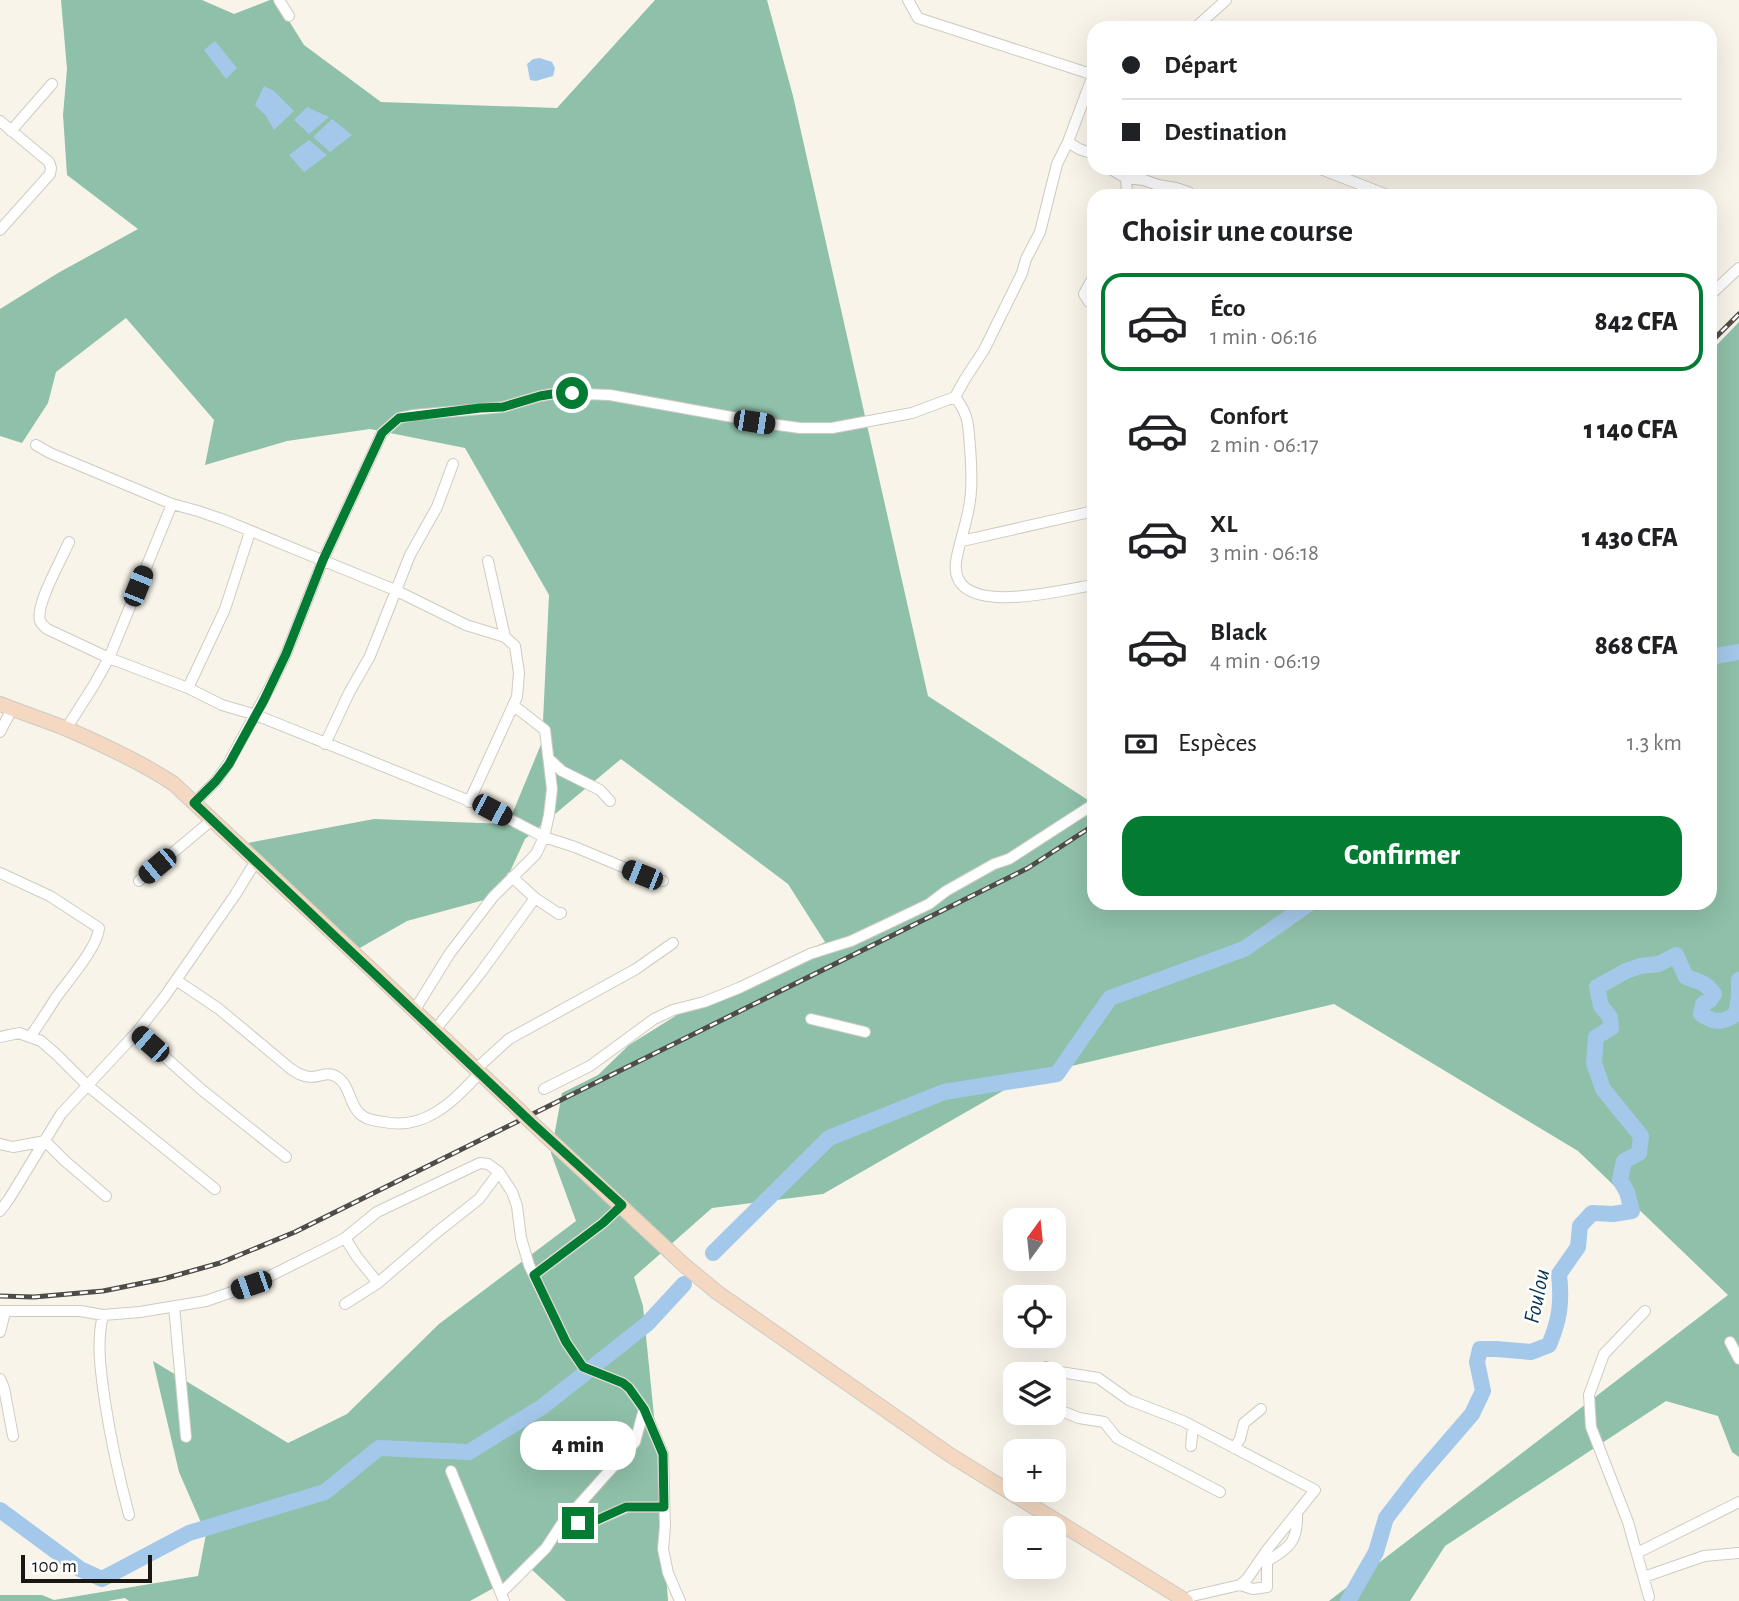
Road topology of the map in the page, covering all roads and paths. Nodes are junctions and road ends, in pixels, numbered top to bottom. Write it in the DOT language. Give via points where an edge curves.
graph roads {
  1 [pos="279,0"];
  2 [pos="908,0"];
  3 [pos="1226,0"];
  4 [pos="289,16"];
  5 [pos="1203,21"];
  6 [pos="1087,73"];
  7 [pos="52,84"];
  8 [pos="1087,93"];
  9 [pos="0,121"];
  10 [pos="11,131"];
  11 [pos="1068,142"];
  12 [pos="1087,152"];
  13 [pos="1121,175"];
  14 [pos="1336,175"];
  15 [pos="1126,178"];
  16 [pos="1127,189"];
  17 [pos="1179,189"];
  18 [pos="1372,189"];
  19 [pos="0,230"];
  20 [pos="1739,268"];
  21 [pos="1717,288"];
  22 [pos="955,397"];
  23 [pos="36,444"];
  24 [pos="453,464"];
  25 [pos="172,504"];
  26 [pos="1087,513"];
  27 [pos="250,532"];
  28 [pos="962,541"];
  29 [pos="69,542"];
  30 [pos="323,560"];
  31 [pos="488,561"];
  32 [pos="1087,585"];
  33 [pos="395,590"];
  34 [pos="505,637"];
  35 [pos="109,658"];
  36 [pos="188,688"];
  37 [pos="513,705"];
  38 [pos="6,706"];
  39 [pos="256,715"];
  40 [pos="66,729"];
  41 [pos="0,732"];
  42 [pos="325,744"];
  43 [pos="549,759"];
  44 [pos="610,801"];
  45 [pos="469,802"];
  46 [pos="194,803"];
  47 [pos="1087,809"];
  48 [pos="212,820"];
  49 [pos="544,837"];
  50 [pos="256,861"];
  51 [pos="0,873"];
  52 [pos="512,877"];
  53 [pos="139,881"];
  54 [pos="663,881"];
  55 [pos="535,898"];
  56 [pos="561,914"];
  57 [pos="673,943"];
  58 [pos="176,980"];
  59 [pos="414,1011"];
  60 [pos="811,1019"];
  61 [pos="435,1030"];
  62 [pos="136,1032"];
  63 [pos="865,1032"];
  64 [pos="0,1037"];
  65 [pos="30,1037"];
  66 [pos="478,1071"];
  67 [pos="89,1086"];
  68 [pos="544,1089"];
  69 [pos="45,1141"];
  70 [pos="0,1144"];
  71 [pos="286,1157"];
  72 [pos="499,1172"];
  73 [pos="215,1189"];
  74 [pos="106,1196"];
  75 [pos="622,1205"];
  76 [pos="0,1211"];
  77 [pos="345,1238"];
  78 [pos="534,1275"];
  79 [pos="378,1283"];
  80 [pos="345,1304"];
  81 [pos="174,1306"];
  82 [pos="2,1311"];
  83 [pos="1645,1311"];
  84 [pos="103,1315"];
  85 [pos="0,1332"];
  86 [pos="1739,1343"];
  87 [pos="1739,1359"];
  88 [pos="1066,1372"];
  89 [pos="0,1379"];
  90 [pos="644,1409"];
  91 [pos="1261,1409"];
  92 [pos="1066,1413"];
  93 [pos="1193,1426"];
  94 [pos="13,1436"];
  95 [pos="186,1437"];
  96 [pos="1191,1446"];
  97 [pos="1234,1448"];
  98 [pos="450,1471"];
  99 [pos="1220,1492"];
  100 [pos="1739,1502"];
  101 [pos="664,1507"];
  102 [pos="1297,1513"];
  103 [pos="129,1515"];
  104 [pos="561,1524"];
  105 [pos="1637,1553"];
  106 [pos="1739,1553"];
  107 [pos="1644,1577"];
  108 [pos="1240,1585"];
  109 [pos="502,1597"];
  110 [pos="1649,1597"];
  111 [pos="680,1601"];
  112 [pos="1187,1601"];
  1 -- 4 [label="street"];
  2 -- 6 [label="street" via="918,18"];
  3 -- 5 [label="street"];
  7 -- 10 [label="street"];
  8 -- 11 [label="street"];
  9 -- 10 [label="street"];
  10 -- 19 [label="street" via="51,168"];
  11 -- 12 [label="street"];
  11 -- 22 [label="street" via="1022,274"];
  13 -- 15 [label="street"];
  14 -- 18 [label="street"];
  15 -- 16 [label="street"];
  15 -- 17 [label="street"];
  20 -- 21 [label="street"];
  22 -- 28 [label="street" via="968,417 972,471"];
  22 -- 30 [label="street" via="912,413 832,428 771,424 587,393 558,393 503,407 399,418 382,433"];
  23 -- 25 [label="street"];
  24 -- 33 [label="street"];
  25 -- 27 [label="street"];
  25 -- 35 [label="street"];
  26 -- 28 [label="street"];
  27 -- 30 [label="street"];
  27 -- 36 [label="street" via="225,609"];
  28 -- 32 [label="street" via="956,564 958,580 972,591 1028,597"];
  29 -- 35 [label="street" via="44,597 41,624"];
  30 -- 33 [label="street"];
  30 -- 39 [label="street"];
  31 -- 34 [label="street"];
  33 -- 34 [label="street" via="466,625"];
  33 -- 42 [label="street" via="370,656"];
  34 -- 37 [label="street" via="515,646 519,673"];
  35 -- 36 [label="street"];
  35 -- 40 [label="street"];
  36 -- 39 [label="street"];
  37 -- 43 [label="street" via="545,730"];
  37 -- 45 [label="street"];
  38 -- 40 [label="street"];
  38 -- 41 [label="street"];
  39 -- 42 [label="street"];
  39 -- 46 [label="street" via="229,764"];
  40 -- 46 [label="street" via="152,769"];
  42 -- 45 [label="street"];
  43 -- 44 [label="street"];
  43 -- 49 [label="street" via="552,789"];
  45 -- 49 [label="street"];
  46 -- 48 [label="street"];
  47 -- 68 [label="street" via="929,904 739,988 654,1019 590,1066"];
  48 -- 50 [label="street"];
  48 -- 53 [label="street"];
  49 -- 52 [label="street" via="536,854"];
  49 -- 54 [label="street"];
  50 -- 58 [label="street"];
  50 -- 59 [label="street"];
  51 -- 65 [label="street" via="50,896 99,929 89,952"];
  52 -- 55 [label="street"];
  52 -- 59 [label="street" via="450,953"];
  55 -- 56 [label="street"];
  55 -- 61 [label="street"];
  57 -- 66 [label="street" via="636,969 509,1039"];
  58 -- 62 [label="street"];
  58 -- 66 [label="street" via="291,1069 310,1077 336,1077 344,1083 359,1113 373,1120 391,1124 424,1118 452,1102"];
  59 -- 61 [label="street"];
  60 -- 63 [label="street"];
  61 -- 66 [label="street"];
  62 -- 67 [label="street"];
  62 -- 71 [label="street"];
  64 -- 65 [label="street" via="19,1033"];
  65 -- 67 [label="street" via="41,1041"];
  66 -- 75 [label="street, bridge"];
  67 -- 69 [label="street" via="61,1114"];
  67 -- 73 [label="street"];
  69 -- 70 [label="street" via="13,1147"];
  69 -- 74 [label="street"];
  69 -- 76 [label="street"];
  72 -- 77 [label="street" via="480,1163 377,1212"];
  72 -- 78 [label="street" via="515,1199 521,1238"];
  72 -- 79 [label="street" via="480,1199"];
  75 -- 78 [label="street"];
  75 -- 112 [label="street" via="718,1293 841,1380 950,1455"];
  77 -- 79 [label="street"];
  77 -- 81 [label="street" via="251,1285 206,1301"];
  78 -- 90 [label="street" via="566,1342 588,1369 623,1383"];
  79 -- 80 [label="street"];
  81 -- 84 [label="street"];
  81 -- 95 [label="street"];
  82 -- 84 [label="street"];
  82 -- 85 [label="street"];
  83 -- 105 [label="street" via="1604,1354 1589,1395 1591,1427"];
  84 -- 103 [label="street" via="99,1356 113,1451"];
  86 -- 87 [label="street" via="1730,1342"];
  88 -- 93 [label="street" via="1098,1378 1129,1400"];
  89 -- 94 [label="street"];
  90 -- 101 [label="street" via="663,1454"];
  90 -- 104 [label="street" via="635,1442"];
  91 -- 97 [label="street" via="1244,1423"];
  92 -- 99 [label="street" via="1104,1422 1117,1438"];
  93 -- 96 [label="street"];
  93 -- 97 [label="street"];
  97 -- 102 [label="street" via="1315,1490"];
  98 -- 109 [label="street"];
  100 -- 105 [label="street"];
  101 -- 104 [label="street" via="626,1507 595,1521"];
  101 -- 111 [label="street" via="663,1549"];
  102 -- 108 [label="street"];
  102 -- 108 [label="street" via="1293,1542 1267,1560 1267,1587"];
  104 -- 109 [label="street"];
  105 -- 107 [label="street"];
  106 -- 107 [label="street" via="1704,1556"];
  107 -- 110 [label="street"];
  108 -- 112 [label="street"];
}
